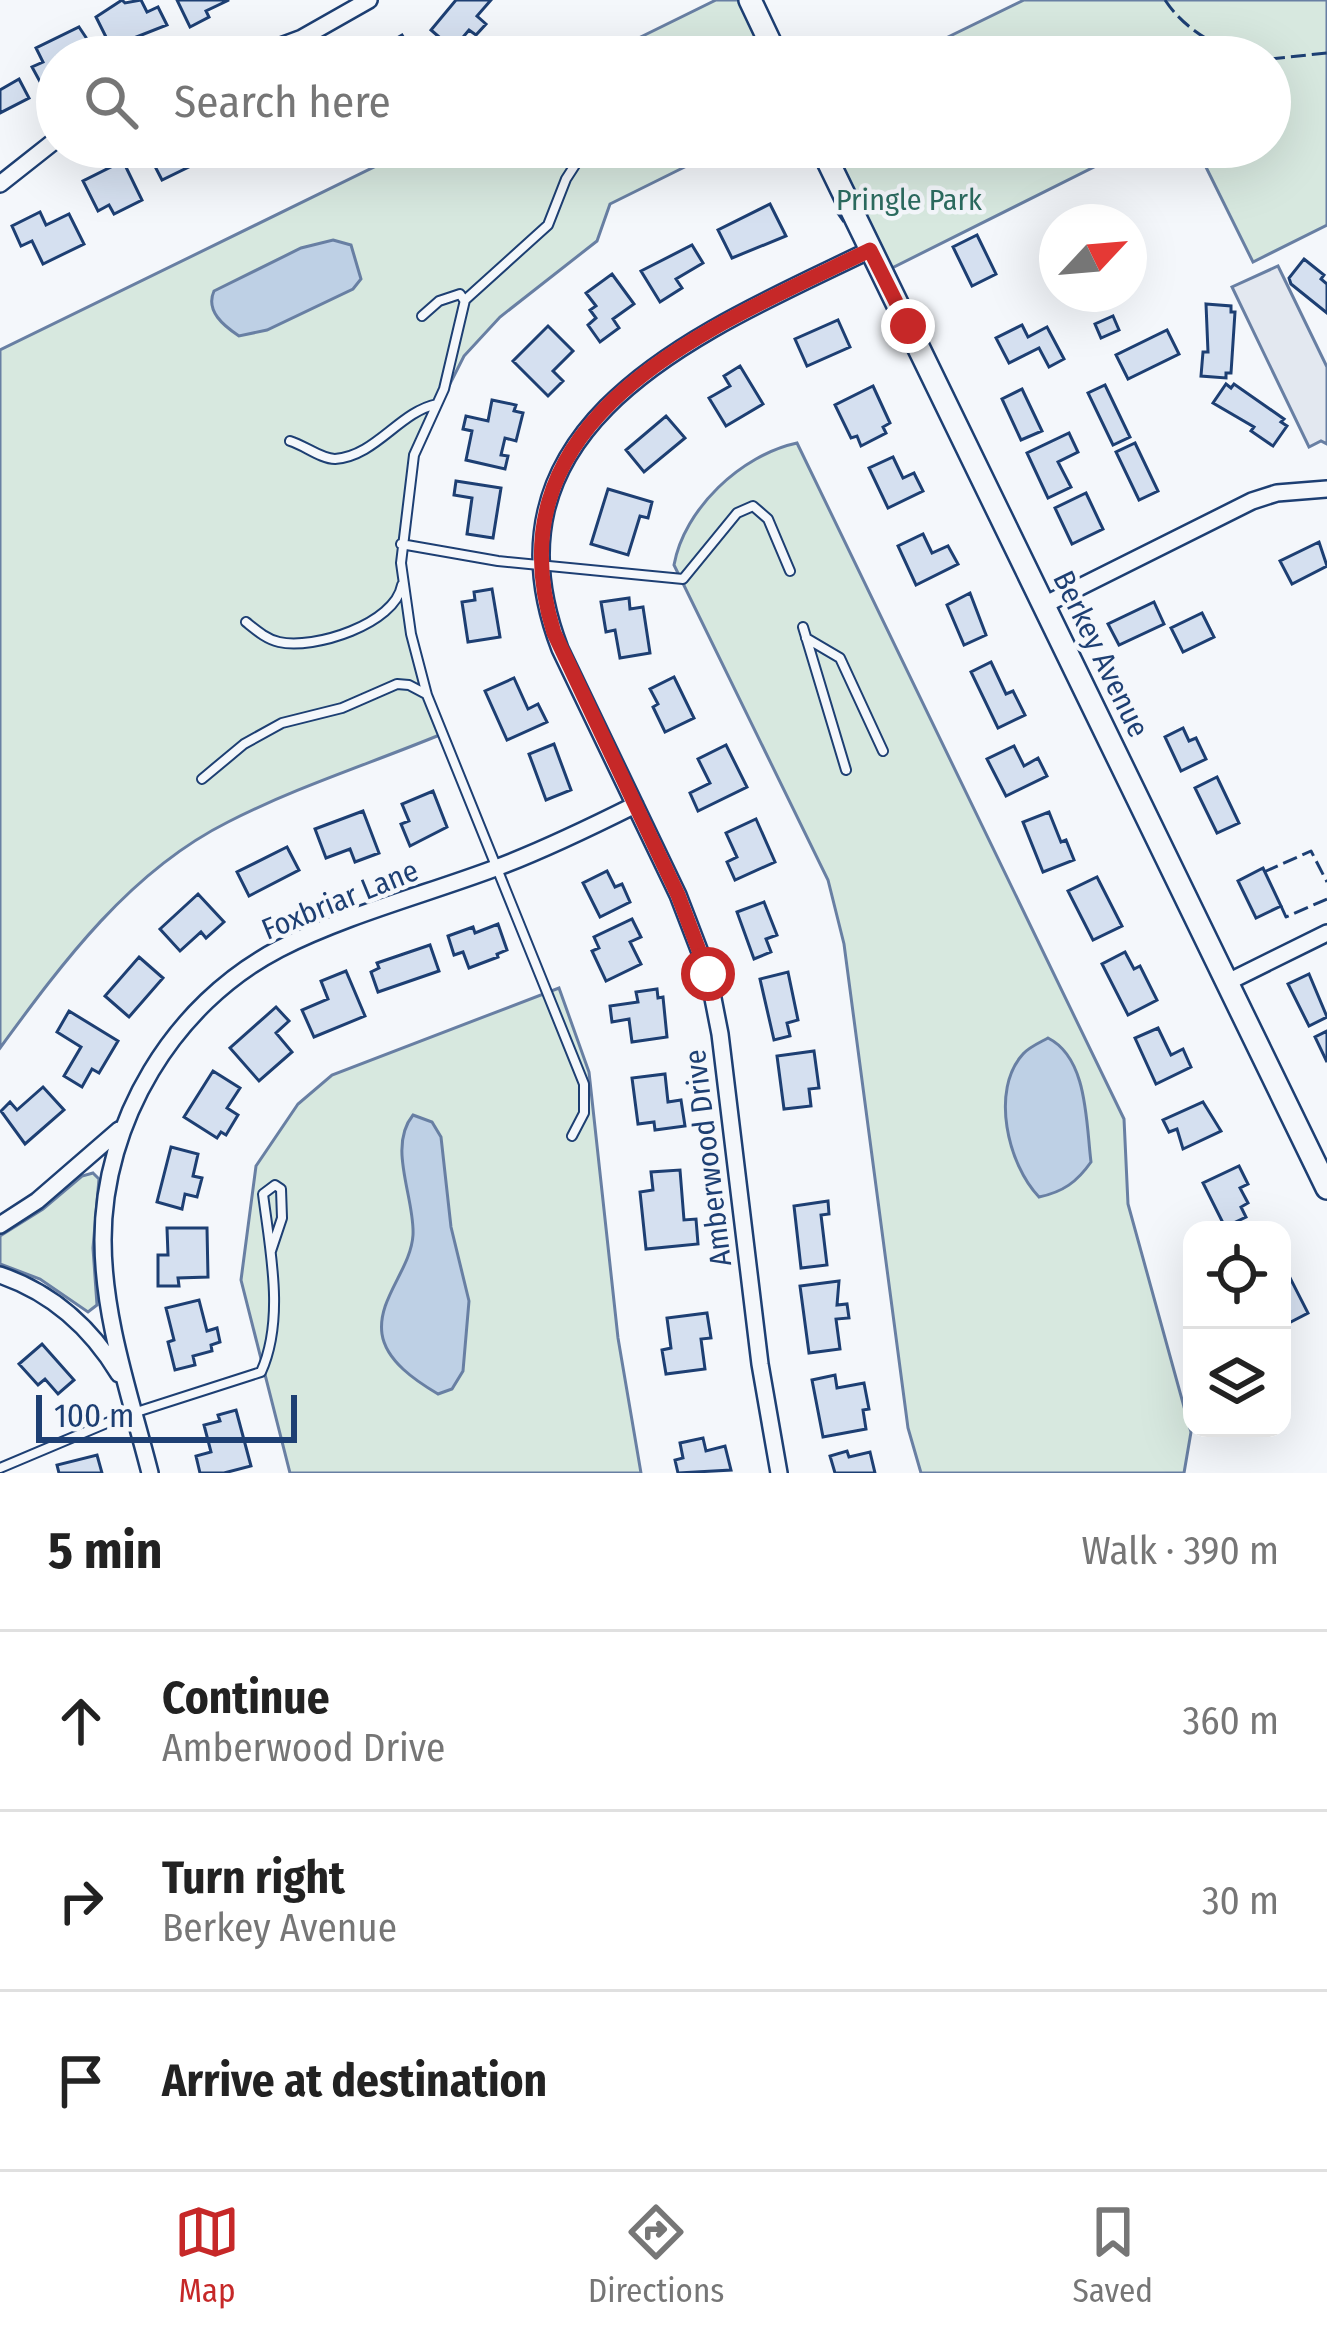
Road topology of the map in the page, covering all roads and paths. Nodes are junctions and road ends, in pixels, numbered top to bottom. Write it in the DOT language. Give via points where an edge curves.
graph roads {
  1 [pos="369,0"];
  2 [pos="750,0"];
  3 [pos="306,36"];
  4 [pos="767,36"];
  5 [pos="36,156"];
  6 [pos="573,168"];
  7 [pos="830,168"];
  8 [pos="0,184"];
  9 [pos="870,250"];
  10 [pos="465,300"];
  11 [pos="422,316"];
  12 [pos="437,404"];
  13 [pos="290,441"];
  14 [pos="1327,488"];
  15 [pos="401,544"];
  16 [pos="543,564"];
  17 [pos="790,571"];
  18 [pos="403,576"];
  19 [pos="1044,605"];
  20 [pos="246,622"];
  21 [pos="803,626"];
  22 [pos="806,638"];
  23 [pos="427,695"];
  24 [pos="883,751"];
  25 [pos="846,770"];
  26 [pos="202,779"];
  27 [pos="635,805"];
  28 [pos="499,867"];
  29 [pos="1327,933"];
  30 [pos="1228,982"];
  31 [pos="121,1128"];
  32 [pos="572,1136"];
  33 [pos="1327,1188"];
  34 [pos="0,1225"];
  35 [pos="271,1251"];
  36 [pos="0,1275"];
  37 [pos="130,1390"];
  38 [pos="135,1412"];
  39 [pos="0,1468"];
  40 [pos="150,1473"];
  41 [pos="779,1473"];
  1 -- 3 [label="street"];
  2 -- 4 [label="street"];
  5 -- 8 [label="street"];
  6 -- 10 [label="lane" via="548,225"];
  7 -- 9 [label="street, Berkey Avenue"];
  9 -- 16 [label="street, Amberwood Drive" via="700,335 600,410 575,440 552,490"];
  9 -- 19 [label="street, Berkey Avenue"];
  10 -- 11 [label="lane" via="452,295"];
  10 -- 12 [label="lane"];
  12 -- 13 [label="lane" via="341,457"];
  12 -- 15 [label="lane" via="414,455"];
  14 -- 19 [label="street" via="1252,501"];
  15 -- 16 [label="lane"];
  15 -- 18 [label="lane"];
  16 -- 17 [label="lane" via="682,579 752,506 768,519"];
  16 -- 27 [label="street, Amberwood Drive" via="554,633"];
  18 -- 20 [label="lane" via="381,616 328,637 276,642"];
  18 -- 23 [label="lane"];
  19 -- 30 [label="street, Berkey Avenue"];
  21 -- 22 [label="lane"];
  22 -- 24 [label="lane" via="840,658"];
  22 -- 25 [label="lane"];
  23 -- 26 [label="lane" via="397,684 282,722"];
  23 -- 28 [label="lane"];
  27 -- 28 [label="street, Foxbriar Lane"];
  27 -- 41 [label="street, Amberwood Drive" via="693,931 715,1004"];
  28 -- 31 [label="street, Foxbriar Lane" via="301,939 245,971 170,1043"];
  28 -- 32 [label="lane" via="584,1084 584,1113"];
  29 -- 30 [label="street"];
  30 -- 33 [label="street, Berkey Avenue"];
  31 -- 34 [label="street"];
  31 -- 37 [label="street, Foxbriar Lane" via="103,1239"];
  35 -- 35 [label="lane" via="284,1201 275,1185 263,1194"];
  35 -- 38 [label="lane" via="262,1372"];
  36 -- 37 [label="street" via="82,1324"];
  37 -- 38 [label="street, Foxbriar Lane"];
  38 -- 39 [label="lane"];
  38 -- 40 [label="street, Foxbriar Lane"];
}
